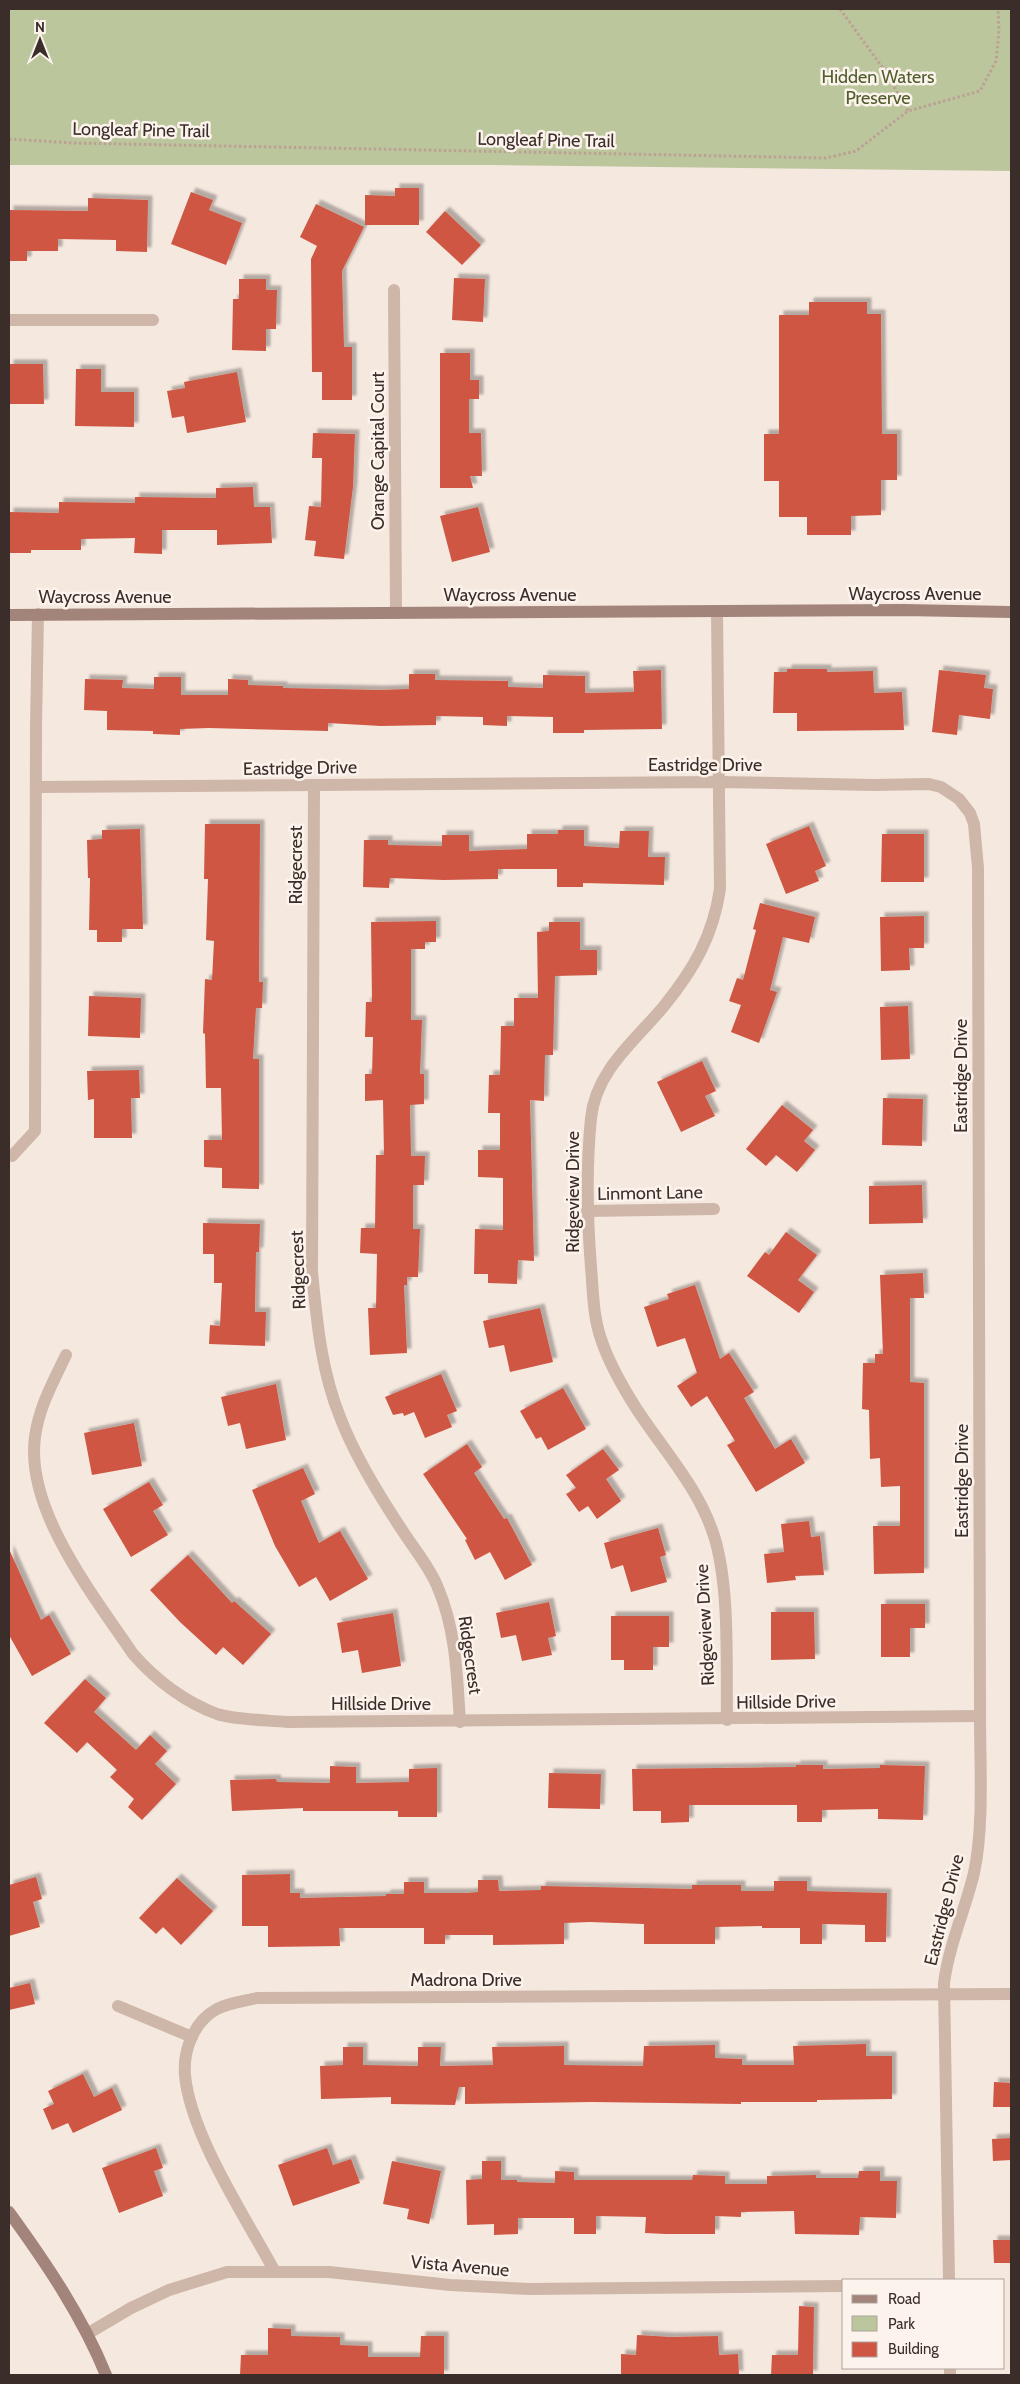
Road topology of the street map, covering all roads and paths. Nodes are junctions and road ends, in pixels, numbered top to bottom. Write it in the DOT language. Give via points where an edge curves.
graph roads {
  1 [pos="840,9"];
  2 [pos="998,9"];
  3 [pos="908,111"];
  4 [pos="9,139"];
  5 [pos="394,290"];
  6 [pos="9,320"];
  7 [pos="153,320"];
  8 [pos="717,611"];
  9 [pos="1011,612"];
  10 [pos="396,613"];
  11 [pos="9,614"];
  12 [pos="38,614"];
  13 [pos="719,782"];
  14 [pos="314,785"];
  15 [pos="37,787"];
  16 [pos="12,1156"];
  17 [pos="714,1209"];
  18 [pos="587,1211"];
  19 [pos="66,1356"];
  20 [pos="980,1716"];
  21 [pos="728,1720"];
  22 [pos="460,1722"];
  23 [pos="944,1994"];
  24 [pos="1011,1994"];
  25 [pos="118,2006"];
  26 [pos="192,2037"];
  27 [pos="9,2212"];
  28 [pos="275,2272"];
  29 [pos="949,2279"];
  30 [pos="842,2286"];
  31 [pos="87,2334"];
  32 [pos="106,2375"];
  1 -- 3 [label="path" via="885,71"];
  2 -- 3 [label="path, Longleaf Pine Trail" via="996,61 980,91"];
  3 -- 4 [label="path, Longleaf Pine Trail" via="856,151 826,158 73,143"];
  5 -- 10 [label="street, Orange Capital Court"];
  6 -- 7 [label="street"];
  8 -- 9 [label="street, Waycross Avenue"];
  8 -- 10 [label="street, Waycross Avenue"];
  8 -- 13 [label="street, Ridgeview Drive"];
  10 -- 12 [label="street, Waycross Avenue"];
  11 -- 12 [label="street, Waycross Avenue"];
  12 -- 15 [label="street"];
  13 -- 14 [label="street, Eastridge Drive"];
  13 -- 18 [label="street, Ridgeview Drive" via="720,889 716,918 705,946 680,985 628,1044 604,1078 596,1096 591,1115"];
  13 -- 20 [label="street, Eastridge Drive" via="929,784 941,786 959,799 974,824 978,868"];
  14 -- 15 [label="street, Eastridge Drive"];
  14 -- 22 [label="street, Ridgecrest" via="312,1272 318,1337 334,1400 354,1447 397,1523 438,1585 456,1657"];
  15 -- 16 [label="street" via="35,1131"];
  17 -- 18 [label="street, Linmont Lane"];
  18 -- 21 [label="street, Ridgeview Drive" via="594,1304 600,1337 612,1366 636,1407 700,1501 715,1538 722,1568"];
  19 -- 22 [label="street, Hillside Drive" via="42,1405 35,1437 40,1491 62,1544 133,1654 147,1670 184,1699 219,1714 287,1722"];
  20 -- 21 [label="street, Hillside Drive"];
  20 -- 23 [label="street, Eastridge Drive" via="978,1844 974,1873 948,1958"];
  21 -- 22 [label="street, Hillside Drive"];
  23 -- 24 [label="street, Madrona Drive"];
  23 -- 26 [label="street, Madrona Drive" via="257,1998 216,2009"];
  23 -- 29 [label="street, Eastridge Drive"];
  25 -- 26 [label="street"];
  26 -- 28 [label="street, Madrona Drive" via="185,2056 185,2075 197,2122"];
  27 -- 31 [label="street" via="40,2254"];
  28 -- 30 [label="street, Vista Avenue" via="329,2272 450,2285 529,2289"];
  28 -- 31 [label="street, Vista Avenue" via="227,2272 205,2278 169,2290"];
  31 -- 32 [label="street"];
}
